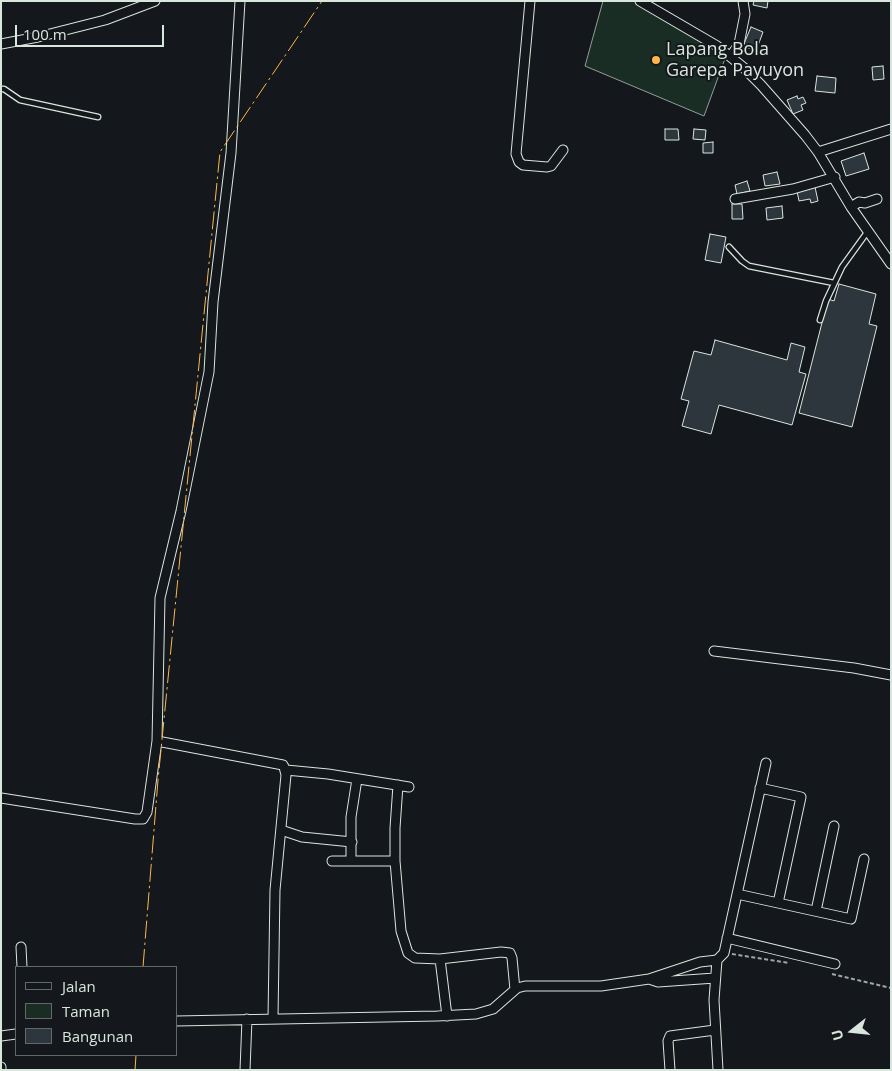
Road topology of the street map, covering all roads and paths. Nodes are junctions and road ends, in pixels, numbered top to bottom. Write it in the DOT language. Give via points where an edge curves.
graph roads {
  1 [pos="155,1"];
  2 [pos="240,1"];
  3 [pos="530,1"];
  4 [pos="640,1"];
  5 [pos="743,1"];
  6 [pos="1,44"];
  7 [pos="731,56"];
  8 [pos="1,89"];
  9 [pos="98,117"];
  10 [pos="891,129"];
  11 [pos="563,150"];
  12 [pos="818,152"];
  13 [pos="835,177"];
  14 [pos="735,199"];
  15 [pos="877,199"];
  16 [pos="851,206"];
  17 [pos="868,231"];
  18 [pos="729,247"];
  19 [pos="891,264"];
  20 [pos="834,283"];
  21 [pos="820,320"];
  22 [pos="714,651"];
  23 [pos="891,675"];
  24 [pos="157,741"];
  25 [pos="766,763"];
  26 [pos="286,770"];
  27 [pos="357,779"];
  28 [pos="398,786"];
  29 [pos="409,787"];
  30 [pos="760,788"];
  31 [pos="1,798"];
  32 [pos="834,826"];
  33 [pos="281,830"];
  34 [pos="352,842"];
  35 [pos="864,859"];
  36 [pos="332,861"];
  37 [pos="351,861"];
  38 [pos="395,861"];
  39 [pos="737,894"];
  40 [pos="778,903"];
  41 [pos="816,912"];
  42 [pos="727,938"];
  43 [pos="21,947"];
  44 [pos="724,953"];
  45 [pos="440,959"];
  46 [pos="716,960"];
  47 [pos="789,963"];
  48 [pos="835,964"];
  49 [pos="22,966"];
  50 [pos="829,973"];
  51 [pos="714,978"];
  52 [pos="649,979"];
  53 [pos="891,988"];
  54 [pos="515,990"];
  55 [pos="447,1016"];
  56 [pos="273,1018"];
  57 [pos="247,1019"];
  58 [pos="178,1021"];
  59 [pos="715,1030"];
  60 [pos="15,1034"];
  61 [pos="1,1036"];
  62 [pos="245,1070"];
  63 [pos="670,1070"];
  64 [pos="718,1070"];
  1 -- 6 [label="street" via="105,20"];
  2 -- 24 [label="street" via="231,152 213,302 209,372 160,598"];
  3 -- 11 [label="street" via="516,154 518,162 524,165 547,167"];
  4 -- 7 [label="street"];
  5 -- 7 [label="street" via="739,44"];
  7 -- 12 [label="street" via="761,85"];
  8 -- 9 [label="lane" via="20,100"];
  10 -- 12 [label="street"];
  12 -- 13 [label="street"];
  13 -- 14 [label="street" via="793,189"];
  13 -- 16 [label="street"];
  15 -- 16 [label="street"];
  16 -- 17 [label="street"];
  17 -- 19 [label="street"];
  17 -- 20 [label="lane"];
  18 -- 20 [label="lane" via="749,266"];
  20 -- 21 [label="lane"];
  22 -- 23 [label="street"];
  24 -- 26 [label="street" via="283,765"];
  24 -- 31 [label="street" via="147,812 143,818"];
  25 -- 30 [label="street"];
  26 -- 27 [label="street"];
  26 -- 33 [label="street"];
  27 -- 28 [label="street"];
  27 -- 34 [label="street" via="351,817"];
  28 -- 29 [label="street"];
  28 -- 38 [label="street"];
  30 -- 39 [label="street"];
  30 -- 40 [label="street" via="801,797"];
  32 -- 41 [label="street"];
  33 -- 34 [label="street"];
  33 -- 56 [label="street" via="275,890"];
  34 -- 37 [label="street"];
  35 -- 41 [label="street" via="851,919"];
  36 -- 37 [label="street"];
  37 -- 38 [label="street"];
  38 -- 45 [label="street" via="399,920 408,953 415,958"];
  39 -- 40 [label="street"];
  39 -- 42 [label="street"];
  40 -- 41 [label="street"];
  42 -- 44 [label="street"];
  42 -- 48 [label="street"];
  43 -- 49 [label="street"];
  44 -- 46 [label="street"];
  44 -- 47 [label="path"];
  45 -- 54 [label="street" via="510,953"];
  45 -- 55 [label="street"];
  46 -- 51 [label="street"];
  46 -- 52 [label="street"];
  50 -- 53 [label="path"];
  51 -- 52 [label="street" via="658,982"];
  51 -- 59 [label="street"];
  52 -- 54 [label="street" via="601,986 525,986"];
  54 -- 55 [label="street" via="493,1009"];
  55 -- 56 [label="street"];
  56 -- 57 [label="street"];
  57 -- 58 [label="street"];
  57 -- 62 [label="street"];
  59 -- 63 [label="street" via="670,1036"];
  59 -- 64 [label="street"];
  60 -- 61 [label="street"];
}
